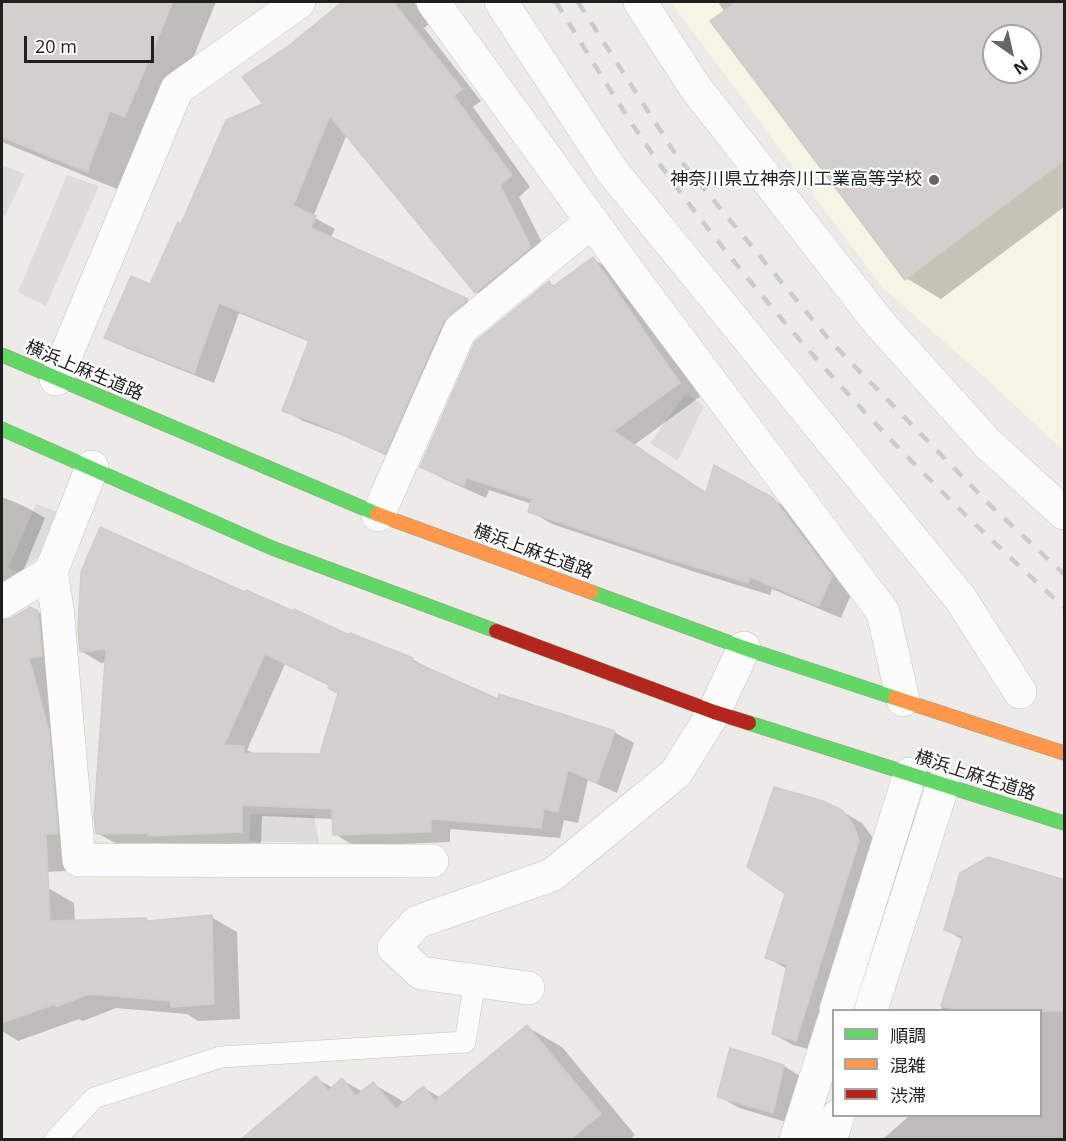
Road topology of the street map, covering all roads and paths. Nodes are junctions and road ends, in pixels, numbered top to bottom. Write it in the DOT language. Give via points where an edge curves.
graph roads {
  1 [pos="299,2"];
  2 [pos="433,2"];
  3 [pos="501,2"];
  4 [pos="640,2"];
  5 [pos="592,221"];
  6 [pos="2,355"];
  7 [pos="56,379"];
  8 [pos="2,429"];
  9 [pos="92,467"];
  10 [pos="1065,513"];
  11 [pos="378,515"];
  12 [pos="51,572"];
  13 [pos="2,602"];
  14 [pos="744,648"];
  15 [pos="1020,692"];
  16 [pos="903,700"];
  17 [pos="714,712"];
  18 [pos="1065,753"];
  19 [pos="910,774"];
  20 [pos="943,784"];
  21 [pos="1065,823"];
  22 [pos="432,861"];
  23 [pos="475,981"];
  24 [pos="528,988"];
  25 [pos="837,1009"];
  26 [pos="872,1009"];
  27 [pos="832,1026"];
  28 [pos="838,1117"];
  29 [pos="55,1140"];
  30 [pos="796,1140"];
  31 [pos="830,1140"];
  1 -- 7 [label="street" via="177,88"];
  2 -- 5 [label="street"];
  3 -- 15 [label="street" via="612,171 960,598"];
  4 -- 10 [label="street" via="695,87 880,324 988,444"];
  5 -- 11 [label="street" via="460,330"];
  5 -- 16 [label="street" via="883,612"];
  6 -- 7 [label="main road, 横浜上麻生道路"];
  7 -- 11 [label="main road, 横浜上麻生道路"];
  8 -- 9 [label="main road, 横浜上麻生道路"];
  9 -- 12 [label="street"];
  9 -- 17 [label="main road, 横浜上麻生道路" via="272,548"];
  11 -- 14 [label="main road, 横浜上麻生道路"];
  12 -- 13 [label="street"];
  12 -- 22 [label="street" via="79,860"];
  14 -- 16 [label="main road, 横浜上麻生道路"];
  14 -- 17 [label="street"];
  16 -- 18 [label="main road, 横浜上麻生道路"];
  17 -- 19 [label="main road, 横浜上麻生道路"];
  17 -- 23 [label="street" via="676,773 552,875 417,922 394,948 420,973"];
  19 -- 20 [label="main road, 横浜上麻生道路"];
  19 -- 25 [label="street"];
  20 -- 21 [label="main road, 横浜上麻生道路"];
  20 -- 26 [label="street"];
  23 -- 24 [label="street"];
  23 -- 29 [label="lane" via="465,1041 221,1057 94,1098"];
  27 -- 30 [label="street"];
  28 -- 31 [label="street"];
}
